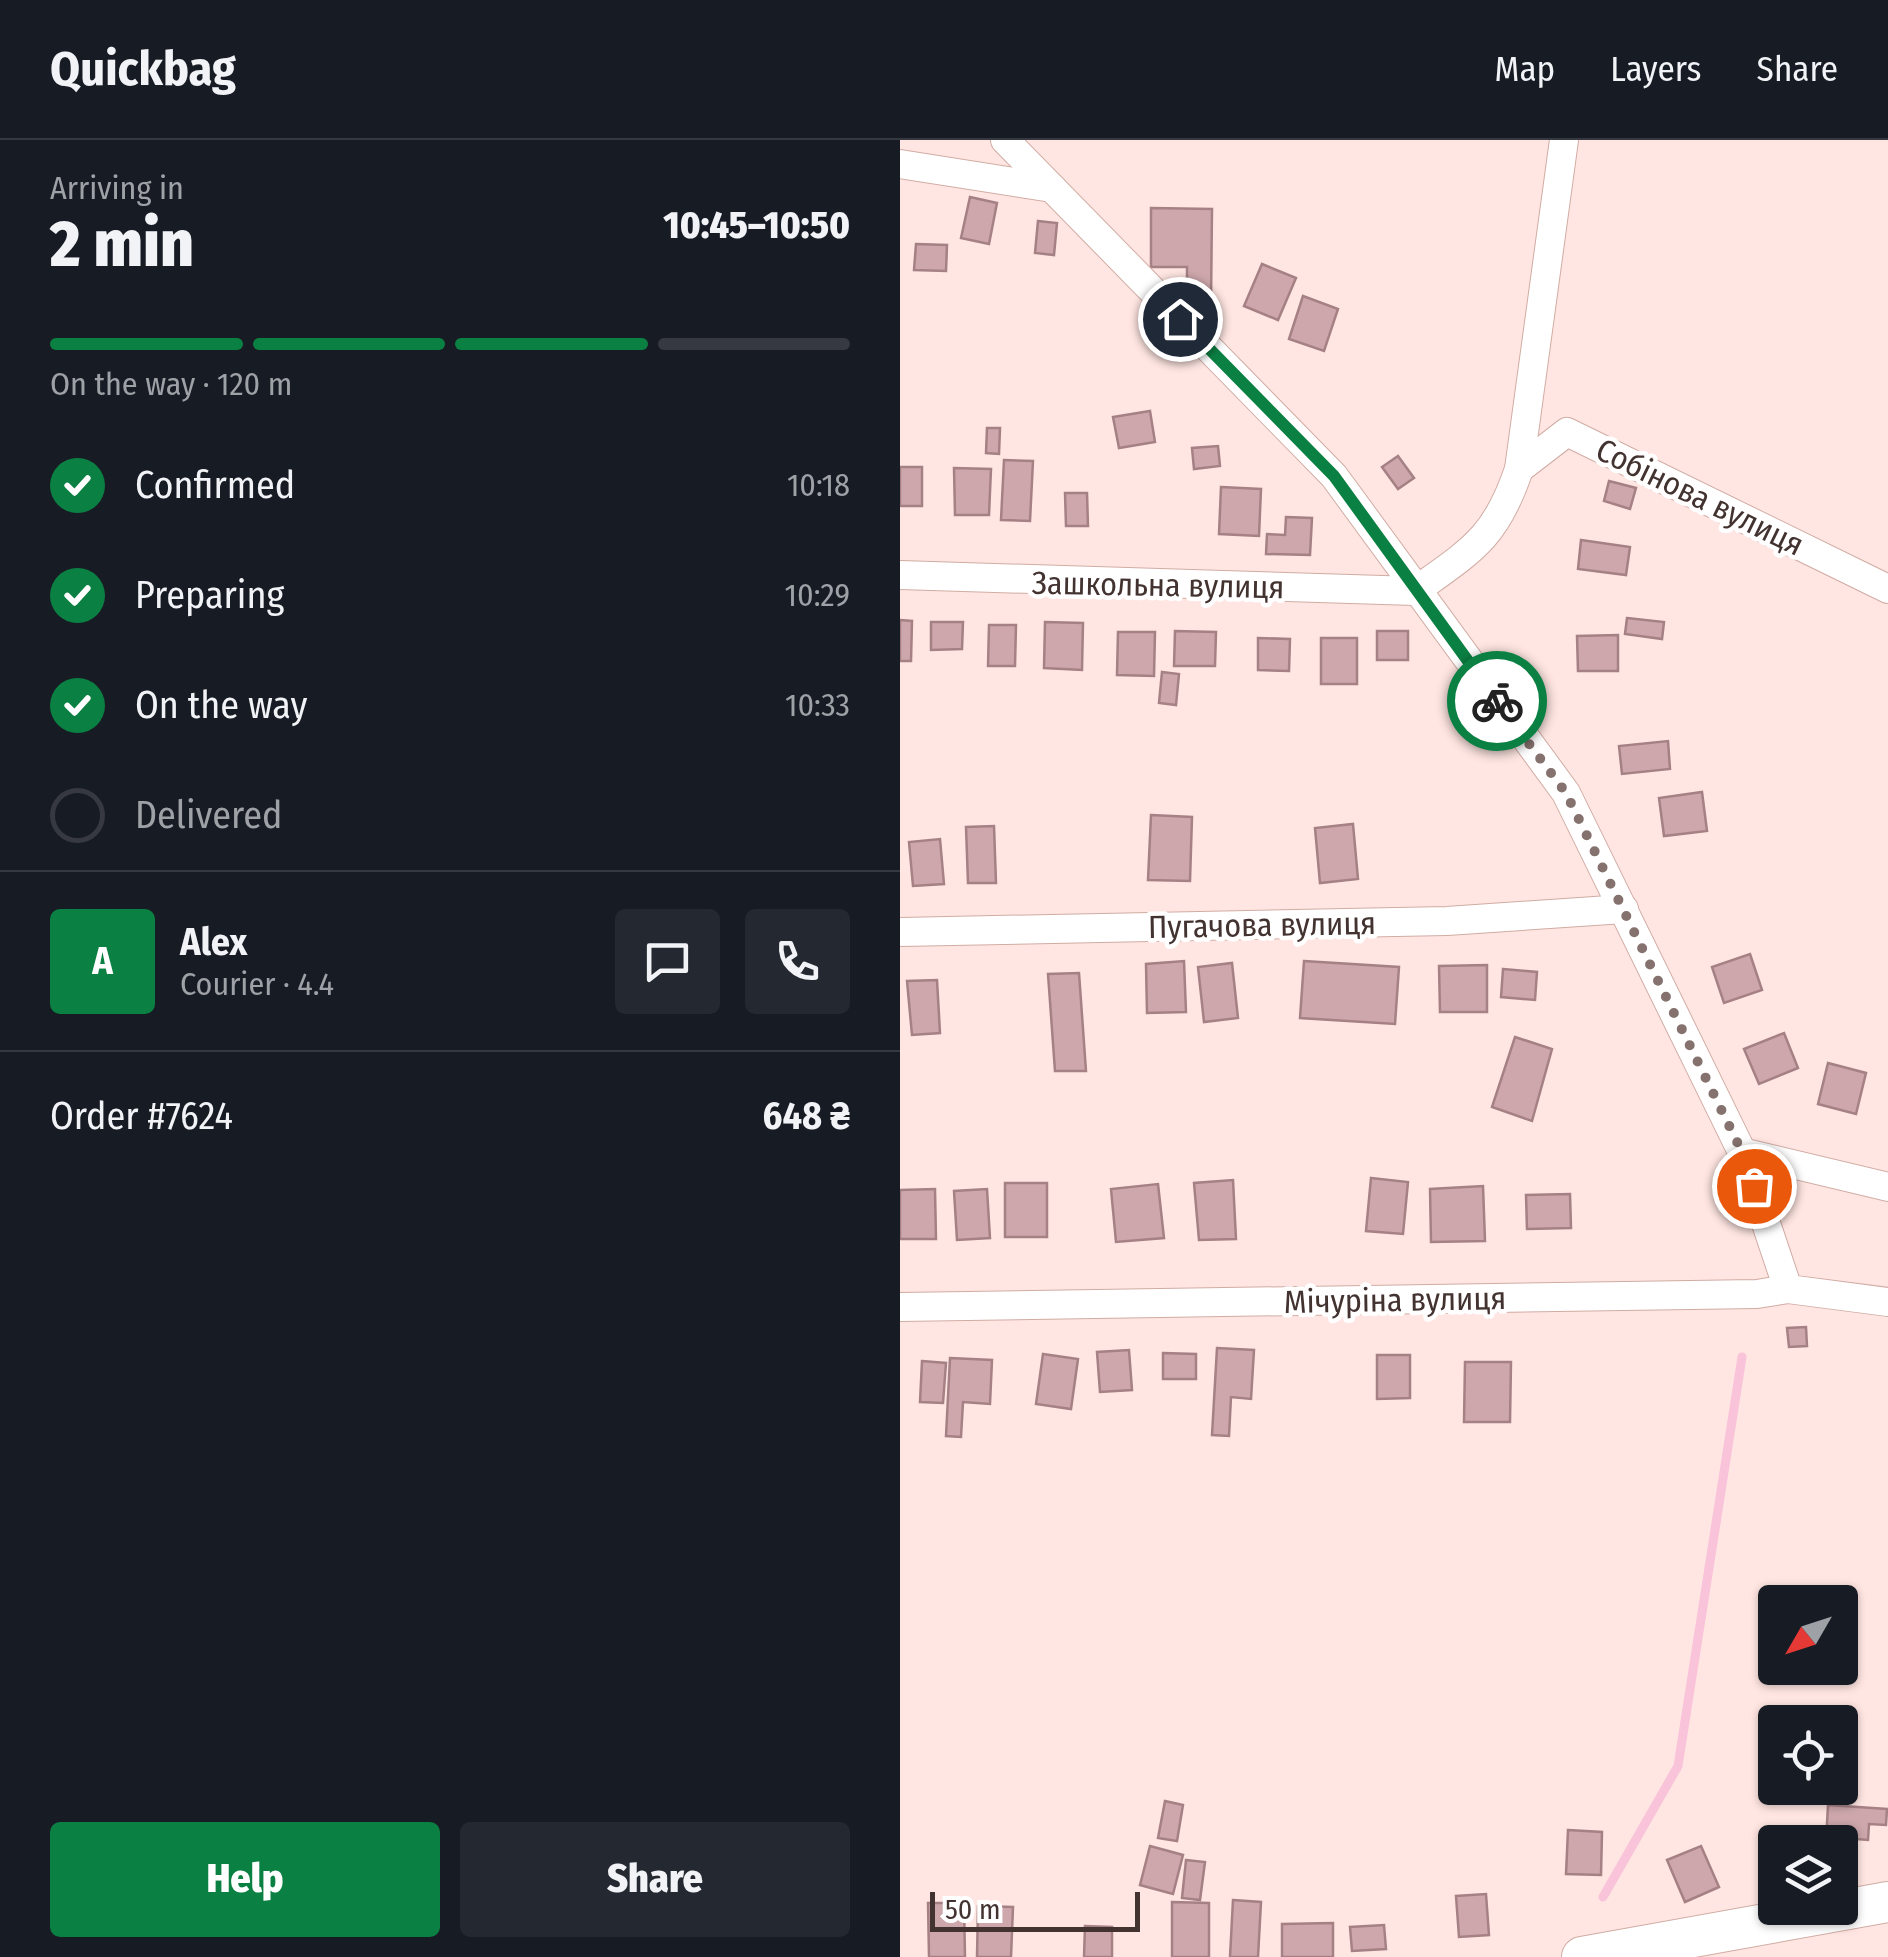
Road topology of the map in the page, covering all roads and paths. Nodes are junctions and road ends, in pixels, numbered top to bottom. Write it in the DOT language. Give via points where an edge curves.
graph roads {
  1 [pos="1005,140"];
  2 [pos="1564,140"];
  3 [pos="900,164"];
  4 [pos="1052,188"];
  5 [pos="1519,469"];
  6 [pos="900,575"];
  7 [pos="1888,589"];
  8 [pos="1415,591"];
  9 [pos="1624,909"];
  10 [pos="900,932"];
  11 [pos="1742,1152"];
  12 [pos="1888,1187"];
  13 [pos="1788,1289"];
  14 [pos="1888,1302"];
  15 [pos="900,1307"];
  16 [pos="1888,1902"];
  17 [pos="1582,1957"];
  1 -- 4 [label="street"];
  2 -- 5 [label="street"];
  3 -- 4 [label="street"];
  4 -- 8 [label="street" via="1334,476"];
  5 -- 7 [label="street, Собінова вулиця" via="1568,432"];
  5 -- 8 [label="street" via="1505,511 1480,544"];
  6 -- 8 [label="street, Зашкольна вулиця"];
  8 -- 9 [label="street" via="1566,793"];
  9 -- 10 [label="street, Пугачова вулиця" via="1447,921"];
  9 -- 11 [label="street"];
  11 -- 12 [label="street"];
  11 -- 13 [label="street"];
  13 -- 14 [label="street, Мічуріна вулиця"];
  13 -- 15 [label="street, Мічуріна вулиця"];
  16 -- 17 [label="street"];
}
